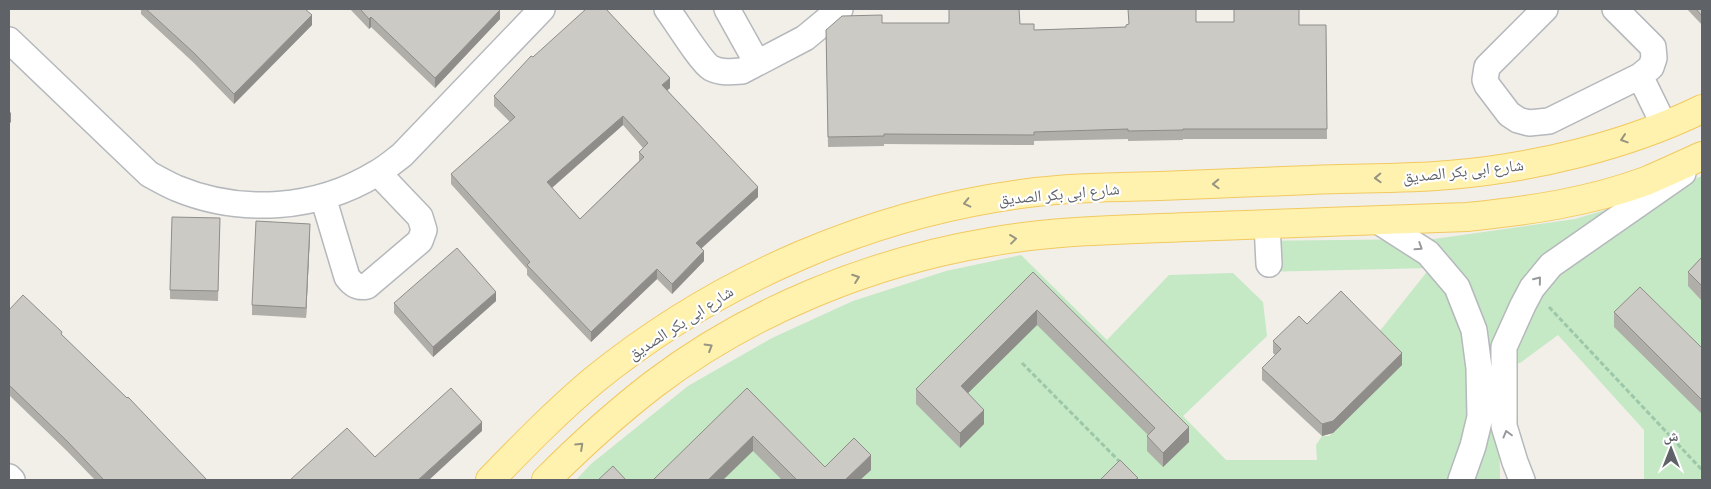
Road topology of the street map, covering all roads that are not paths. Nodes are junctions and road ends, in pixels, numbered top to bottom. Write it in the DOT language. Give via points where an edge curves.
graph roads {
  1 [pos="667,9"];
  2 [pos="727,9"];
  3 [pos="840,9"];
  4 [pos="1545,9"];
  5 [pos="1615,9"];
  6 [pos="534,11"];
  7 [pos="9,40"];
  8 [pos="757,63"];
  9 [pos="1640,76"];
  10 [pos="1702,109"];
  11 [pos="1664,125"];
  12 [pos="1702,158"];
  13 [pos="378,173"];
  14 [pos="1096,187"];
  15 [pos="323,197"];
  16 [pos="1378,220"];
  17 [pos="1267,224"];
  18 [pos="1100,231"];
  19 [pos="1269,264"];
  20 [pos="594,381"];
  21 [pos="616,414"];
  22 [pos="9,477"];
  23 [pos="12,480"];
  24 [pos="490,480"];
  25 [pos="546,480"];
  26 [pos="1461,480"];
  27 [pos="1522,480"];
  1 -- 8 [label="street" via="713,69 742,71"];
  2 -- 8 [label="street"];
  3 -- 8 [label="street" via="805,38"];
  4 -- 9 [label="street" via="1487,67 1487,86 1509,114 1529,123 1549,121"];
  5 -- 9 [label="street" via="1652,47 1652,67"];
  6 -- 13 [label="street" via="402,155"];
  7 -- 15 [label="street" via="149,174 175,188 204,198 263,206"];
  9 -- 11 [label="street"];
  10 -- 11 [label="main road, شارع ابى بكر الصديق"];
  11 -- 14 [label="main road, شارع ابى بكر الصديق, one-way" via="1541,162 1448,175"];
  12 -- 16 [label="main road" via="1604,194 1559,205 1467,217"];
  27 -- 12 [label="street, one-way" via="1504,426 1504,347 1532,288 1551,264"];
  13 -- 15 [label="street"];
  13 -- 15 [label="street" via="420,217 424,230 420,241 367,286 357,286 347,278"];
  14 -- 18 [label="main road"];
  14 -- 20 [label="main road, شارع ابى بكر الصديق, one-way" via="976,201 858,233 746,281 693,310"];
  16 -- 17 [label="main road"];
  16 -- 26 [label="street, one-way" via="1428,253 1457,287 1474,330 1480,417"];
  17 -- 18 [label="main road"];
  17 -- 19 [label="street"];
  21 -- 18 [label="main road, one-way" via="717,342 817,292 947,251 1032,236"];
  20 -- 21 [label="main road"];
  20 -- 24 [label="main road, شارع ابى بكر الصديق" via="548,421"];
  25 -- 21 [label="main road, one-way"];
  22 -- 23 [label="street"];
}
